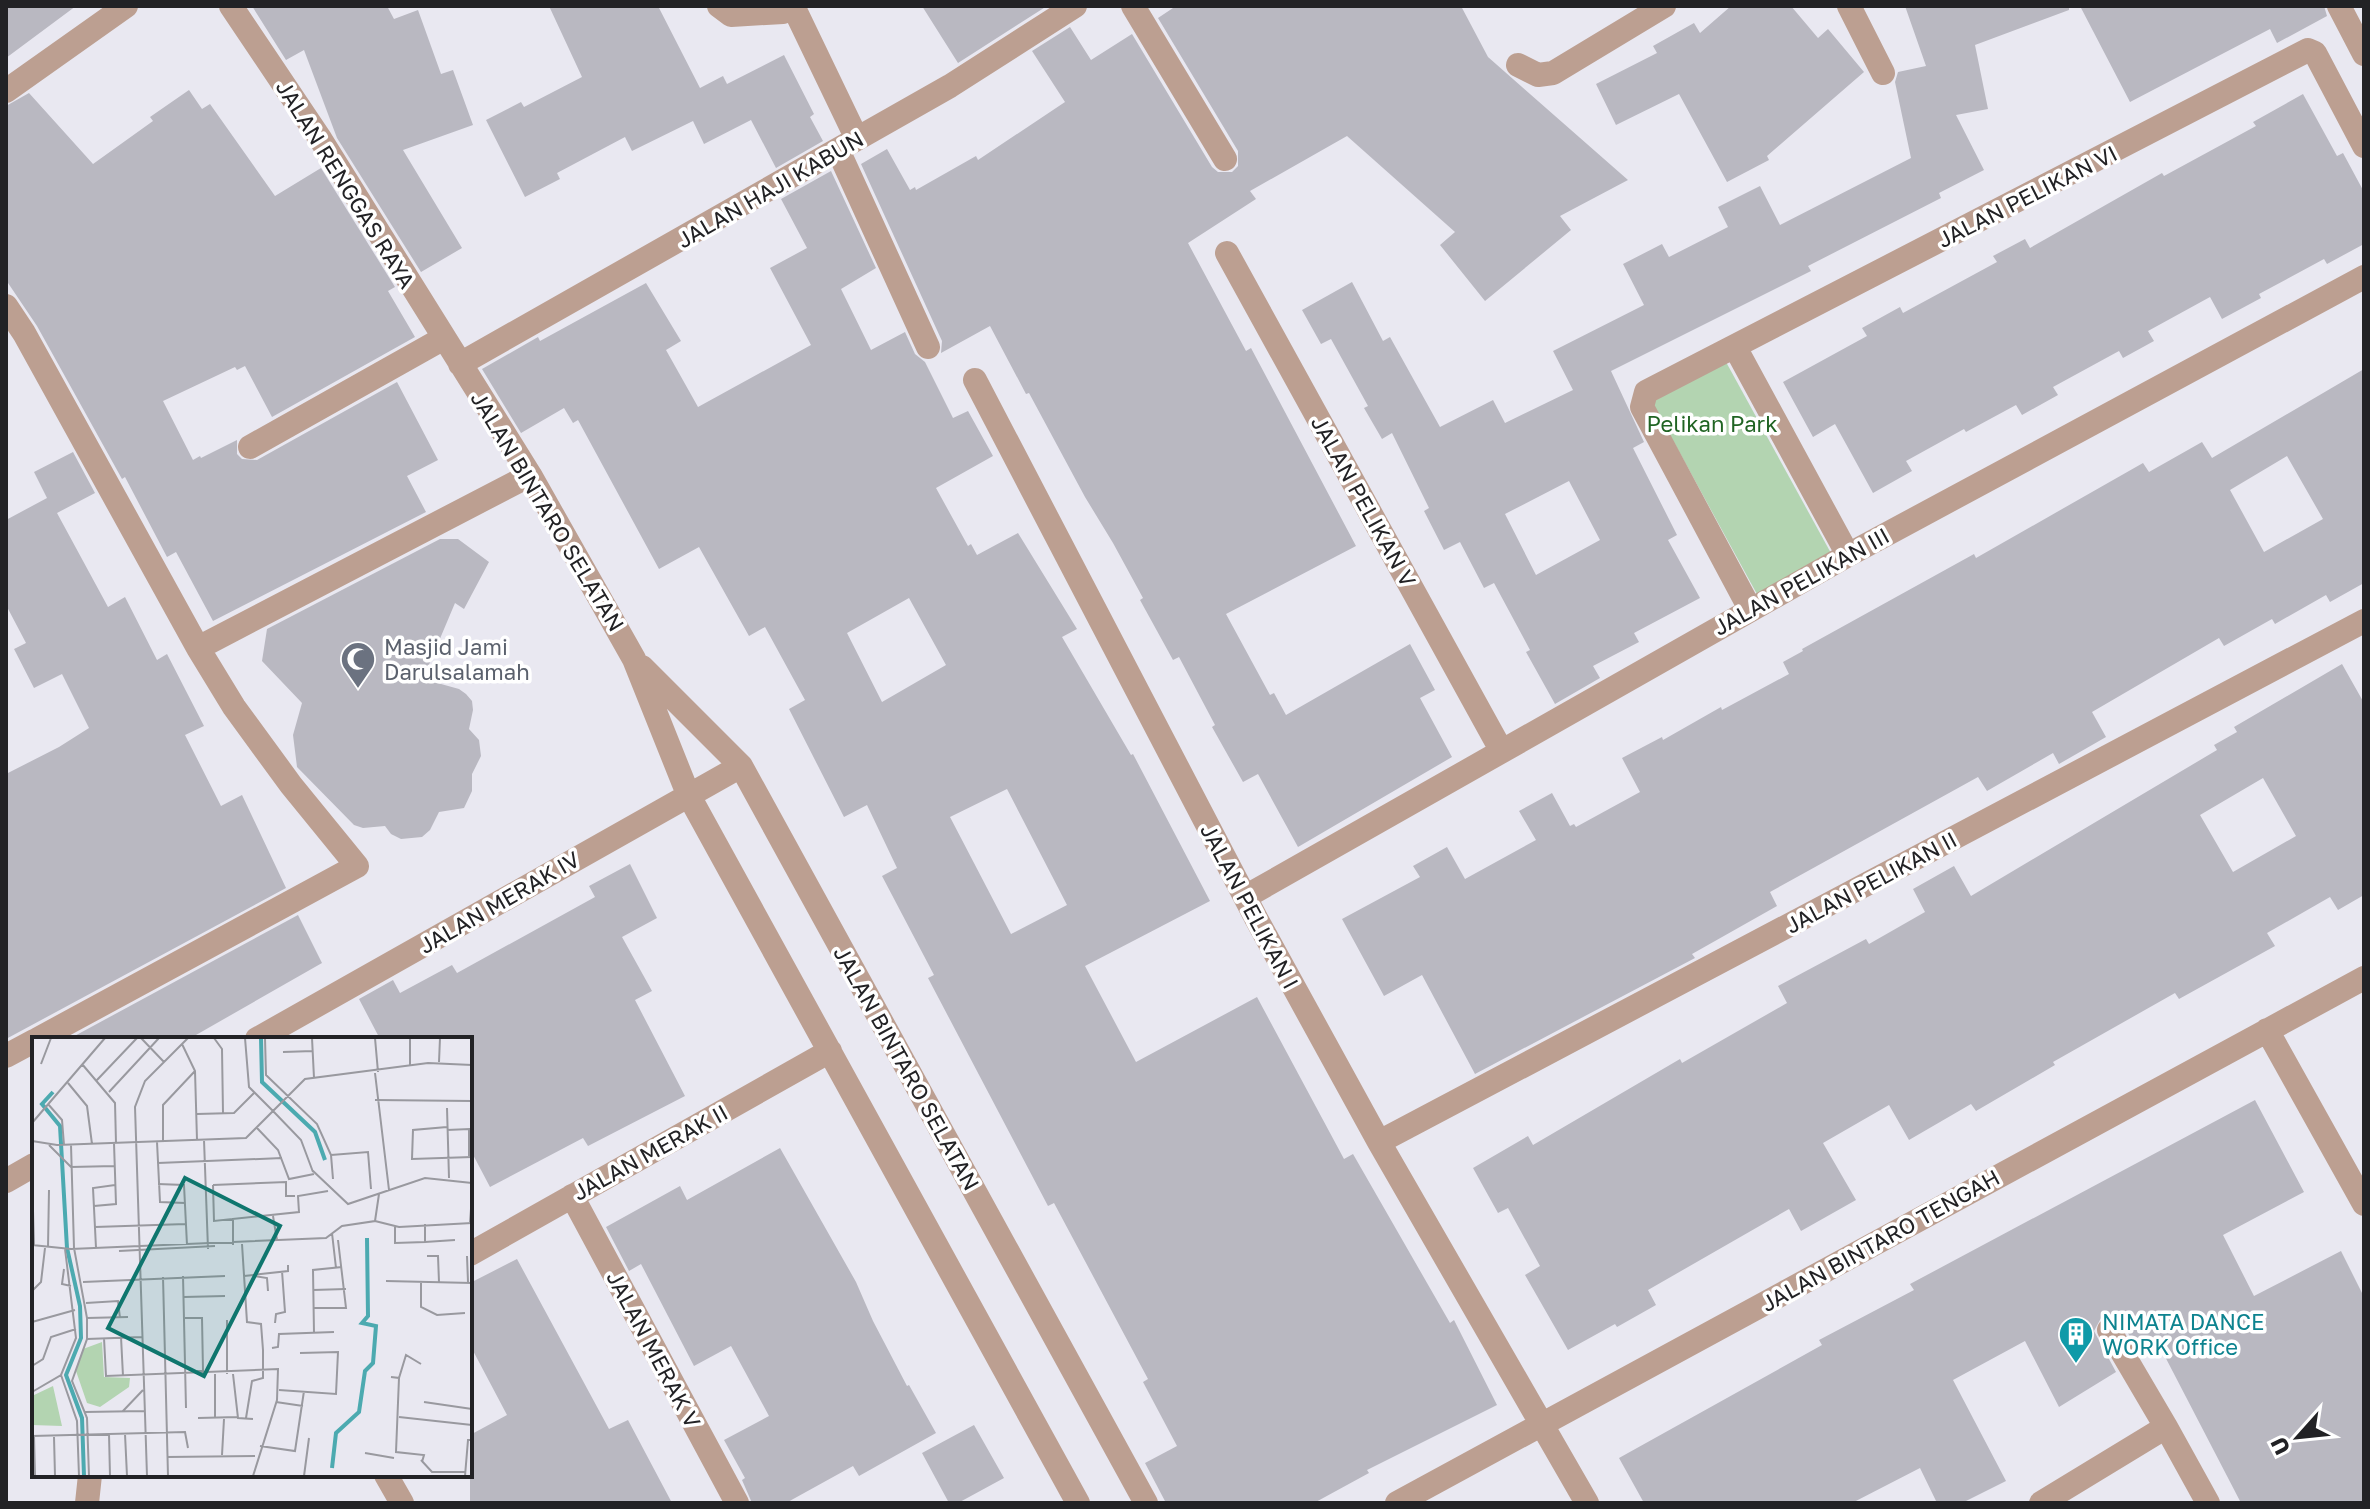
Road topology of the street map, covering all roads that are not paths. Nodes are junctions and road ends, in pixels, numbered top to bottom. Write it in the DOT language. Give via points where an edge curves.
graph roads {
  1 [pos="126,6"];
  2 [pos="231,6"];
  3 [pos="719,6"];
  4 [pos="1075,6"];
  5 [pos="1133,6"];
  6 [pos="1664,6"];
  7 [pos="1849,6"];
  8 [pos="2339,6"];
  9 [pos="794,7"];
  10 [pos="2364,54"];
  11 [pos="1518,65"];
  12 [pos="1883,73"];
  13 [pos="6,91"];
  14 [pos="847,144"];
  15 [pos="2364,146"];
  16 [pos="1225,159"];
  17 [pos="1227,253"];
  18 [pos="2364,277"];
  19 [pos="6,306"];
  20 [pos="444,338"];
  21 [pos="928,347"];
  22 [pos="1735,347"];
  23 [pos="460,364"];
  24 [pos="975,380"];
  25 [pos="250,447"];
  26 [pos="530,475"];
  27 [pos="1848,555"];
  28 [pos="1750,609"];
  29 [pos="2364,621"];
  30 [pos="198,648"];
  31 [pos="634,659"];
  32 [pos="1501,750"];
  33 [pos="741,766"];
  34 [pos="688,794"];
  35 [pos="1245,897"];
  36 [pos="2364,978"];
  37 [pos="2267,1030"];
  38 [pos="42,1037"];
  39 [pos="261,1037"];
  40 [pos="32,1042"];
  41 [pos="830,1051"];
  42 [pos="6,1056"];
  43 [pos="1379,1142"];
  44 [pos="32,1166"];
  45 [pos="6,1181"];
  46 [pos="572,1196"];
  47 [pos="2364,1204"];
  48 [pos="472,1253"];
  49 [pos="2109,1330"];
  50 [pos="1540,1425"];
  51 [pos="2166,1427"];
  52 [pos="90,1477"];
  53 [pos="387,1477"];
  54 [pos="87,1503"];
  55 [pos="402,1503"];
  56 [pos="737,1503"];
  57 [pos="1078,1503"];
  58 [pos="1146,1503"];
  59 [pos="1397,1503"];
  60 [pos="1587,1503"];
  61 [pos="2041,1503"];
  62 [pos="2208,1503"];
  1 -- 13 [label="street"];
  2 -- 20 [label="street, JALAN RENGGAS RAYA"];
  3 -- 9 [label="street" via="731,15"];
  4 -- 14 [label="street, JALAN HAJI KABUN"];
  5 -- 16 [label="street"];
  6 -- 11 [label="street" via="1553,73 1538,75"];
  7 -- 12 [label="street"];
  8 -- 10 [label="street"];
  9 -- 14 [label="street"];
  14 -- 21 [label="street"];
  14 -- 23 [label="street, JALAN HAJI KABUN"];
  15 -- 22 [label="street, JALAN PELIKAN VI" via="2315,53 2308,50"];
  17 -- 32 [label="street, JALAN PELIKAN V"];
  18 -- 27 [label="street, JALAN PELIKAN III"];
  19 -- 30 [label="street"];
  20 -- 23 [label="street, JALAN RENGGAS RAYA"];
  20 -- 25 [label="street"];
  22 -- 27 [label="street"];
  22 -- 28 [label="street, JALAN PELIKAN VI" via="1646,392 1642,407"];
  23 -- 26 [label="street, JALAN BINTARO SELATAN"];
  24 -- 35 [label="street, JALAN PELIKAN I"];
  26 -- 30 [label="street"];
  26 -- 31 [label="street, JALAN BINTARO SELATAN"];
  27 -- 28 [label="street, JALAN PELIKAN III"];
  28 -- 32 [label="street, JALAN PELIKAN III"];
  29 -- 43 [label="street, JALAN PELIKAN II"];
  30 -- 38 [label="street" via="234,707 357,866"];
  31 -- 33 [label="street, JALAN BINTARO SELATAN"];
  31 -- 34 [label="street, JALAN BINTARO SELATAN"];
  32 -- 35 [label="street, JALAN PELIKAN III"];
  33 -- 34 [label="street, JALAN MERAK IV"];
  33 -- 58 [label="street, JALAN BINTARO SELATAN"];
  34 -- 39 [label="street, JALAN MERAK IV"];
  34 -- 41 [label="street, JALAN BINTARO SELATAN"];
  35 -- 43 [label="street, JALAN PELIKAN I"];
  36 -- 37 [label="street, JALAN BINTARO TENGAH"];
  37 -- 47 [label="street"];
  37 -- 50 [label="street, JALAN BINTARO TENGAH"];
  40 -- 42 [label="street"];
  41 -- 46 [label="street, JALAN MERAK II"];
  41 -- 57 [label="street, JALAN BINTARO SELATAN"];
  43 -- 50 [label="street, JALAN PELIKAN I"];
  44 -- 45 [label="street"];
  46 -- 48 [label="street, JALAN MERAK II"];
  46 -- 56 [label="street, JALAN MERAK V"];
  49 -- 51 [label="street"];
  50 -- 59 [label="street, JALAN BINTARO TENGAH"];
  50 -- 60 [label="street, JALAN PELIKAN I"];
  51 -- 61 [label="street"];
  51 -- 62 [label="street"];
  52 -- 54 [label="street"];
  53 -- 55 [label="street"];
}
